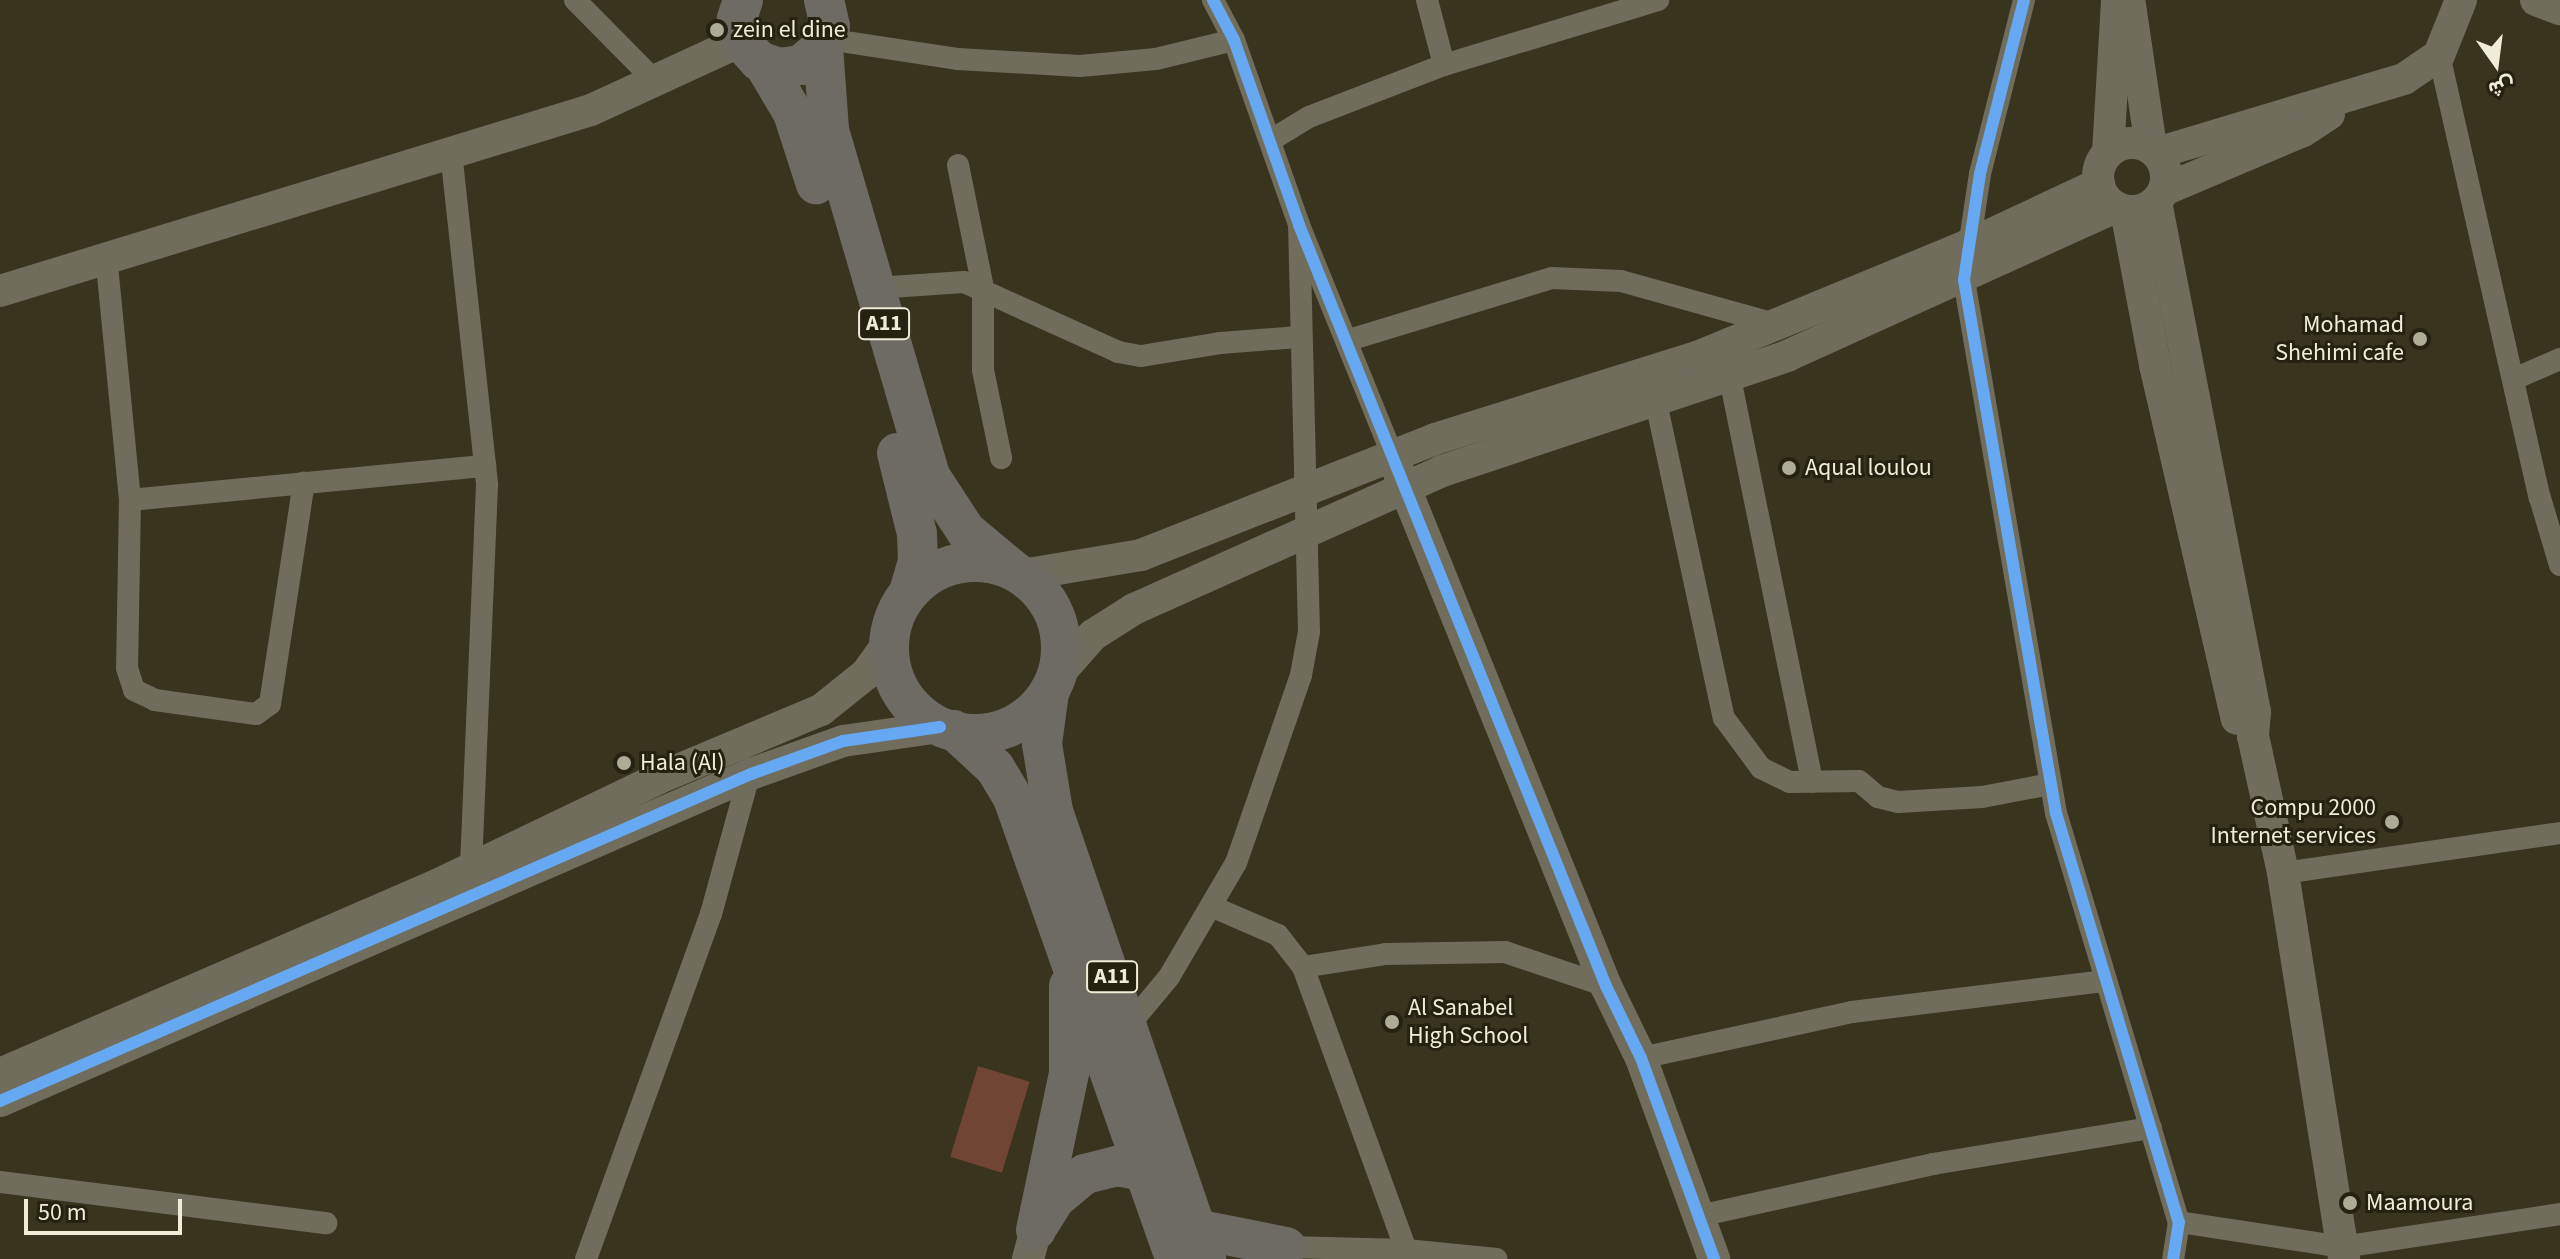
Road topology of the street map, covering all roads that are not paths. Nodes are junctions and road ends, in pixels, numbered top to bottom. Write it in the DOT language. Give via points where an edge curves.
graph roads {
  1 [pos="575,0"];
  2 [pos="824,0"];
  3 [pos="1213,0"];
  4 [pos="1427,0"];
  5 [pos="1658,0"];
  6 [pos="2024,0"];
  7 [pos="2117,0"];
  8 [pos="2129,0"];
  9 [pos="2461,0"];
  10 [pos="2536,0"];
  11 [pos="2560,9"];
  12 [pos="1599,11"];
  13 [pos="744,25"];
  14 [pos="1234,40"];
  15 [pos="825,42"];
  16 [pos="2439,55"];
  17 [pos="1444,65"];
  18 [pos="657,83"];
  19 [pos="2356,97"];
  20 [pos="1271,140"];
  21 [pos="2154,151"];
  22 [pos="451,152"];
  23 [pos="2108,153"];
  24 [pos="958,165"];
  25 [pos="2132,199"];
  26 [pos="1299,225"];
  27 [pos="1966,246"];
  28 [pos="106,255"];
  29 [pos="1964,280"];
  30 [pos="876,288"];
  31 [pos="983,288"];
  32 [pos="0,291"];
  33 [pos="1779,325"];
  34 [pos="1299,337"];
  35 [pos="1349,340"];
  36 [pos="2560,359"];
  37 [pos="1730,378"];
  38 [pos="2514,379"];
  39 [pos="1656,402"];
  40 [pos="1393,456"];
  41 [pos="1001,458"];
  42 [pos="485,466"];
  43 [pos="304,483"];
  44 [pos="1405,488"];
  45 [pos="1304,492"];
  46 [pos="2550,498"];
  47 [pos="130,500"];
  48 [pos="1307,534"];
  49 [pos="2560,565"];
  50 [pos="1017,572"];
  51 [pos="909,592"];
  52 [pos="892,638"];
  53 [pos="1052,684"];
  54 [pos="947,729"];
  55 [pos="753,740"];
  56 [pos="751,774"];
  57 [pos="1812,782"];
  58 [pos="2051,784"];
  59 [pos="2560,833"];
  60 [pos="471,868"];
  61 [pos="2283,873"];
  62 [pos="1213,907"];
  63 [pos="1067,942"];
  64 [pos="1303,967"];
  65 [pos="2103,981"];
  66 [pos="1606,986"];
  67 [pos="1129,1025"];
  68 [pos="1641,1058"];
  69 [pos="0,1074"];
  70 [pos="0,1101"];
  71 [pos="2151,1128"];
  72 [pos="1145,1171"];
  73 [pos="0,1182"];
  74 [pos="2560,1214"];
  75 [pos="1699,1216"];
  76 [pos="2179,1222"];
  77 [pos="326,1223"];
  78 [pos="1032,1244"];
  79 [pos="1192,1249"];
  80 [pos="1406,1250"];
  81 [pos="1270,1253"];
  82 [pos="2343,1253"];
  83 [pos="586,1259"];
  84 [pos="1497,1259"];
  85 [pos="1714,1259"];
  86 [pos="2173,1259"];
  1 -- 18 [label="street"];
  2 -- 15 [label="highway, A11" via="830,19"];
  3 -- 14 [label="street"];
  4 -- 17 [label="street"];
  5 -- 12 [label="street"];
  6 -- 27 [label="street"];
  7 -- 23 [label="street"];
  8 -- 21 [label="street"];
  9 -- 16 [label="street"];
  10 -- 11 [label="street"];
  12 -- 17 [label="street"];
  13 -- 15 [label="highway" via="801,65"];
  13 -- 18 [label="street"];
  13 -- 51 [label="highway, A11" via="800,129 910,496 918,561"];
  14 -- 15 [label="street" via="1156,59 1080,66 943,58"];
  14 -- 20 [label="street"];
  15 -- 30 [label="highway, A11" via="829,130"];
  16 -- 19 [label="street" via="2404,79"];
  16 -- 38 [label="street"];
  17 -- 20 [label="street" via="1309,117"];
  18 -- 22 [label="street" via="591,110"];
  19 -- 21 [label="street"];
  19 -- 25 [label="street" via="2303,131"];
  20 -- 26 [label="street"];
  21 -- 23 [label="street" via="2124,144"];
  21 -- 25 [label="street" via="2166,171"];
  22 -- 28 [label="street"];
  22 -- 42 [label="street"];
  23 -- 25 [label="street" via="2099,168"];
  24 -- 31 [label="street"];
  25 -- 27 [label="street"];
  25 -- 29 [label="street"];
  25 -- 61 [label="street" via="2155,365 2235,716 2253,736"];
  26 -- 34 [label="street"];
  26 -- 35 [label="street"];
  27 -- 29 [label="street"];
  27 -- 33 [label="street"];
  28 -- 32 [label="street"];
  28 -- 47 [label="street"];
  29 -- 37 [label="street"];
  29 -- 58 [label="street"];
  30 -- 31 [label="street" via="935,281"];
  30 -- 50 [label="highway, A11" via="901,390 936,491 966,531"];
  31 -- 34 [label="street" via="1118,352 1141,356"];
  31 -- 41 [label="street" via="983,370"];
  33 -- 35 [label="street" via="1621,281 1552,278"];
  33 -- 40 [label="street" via="1665,369"];
  34 -- 45 [label="street"];
  35 -- 40 [label="street"];
  36 -- 38 [label="street"];
  37 -- 39 [label="street"];
  37 -- 57 [label="street"];
  38 -- 46 [label="street"];
  39 -- 44 [label="street" via="1488,455"];
  39 -- 57 [label="street" via="1724,718 1761,768 1790,782"];
  40 -- 44 [label="street"];
  40 -- 45 [label="street"];
  42 -- 43 [label="street"];
  42 -- 60 [label="street" via="488,558"];
  43 -- 47 [label="street"];
  43 -- 47 [label="street" via="270,704 256,714 155,700 134,690 127,668"];
  44 -- 48 [label="street"];
  44 -- 66 [label="street"];
  45 -- 48 [label="street"];
  45 -- 50 [label="street" via="1141,555"];
  46 -- 49 [label="street"];
  48 -- 53 [label="street" via="1134,609 1093,635"];
  48 -- 62 [label="street" via="1309,632 1301,675 1257,810"];
  50 -- 51 [label="highway" via="982,562 950,566"];
  50 -- 53 [label="highway, A11" via="1043,595 1057,620 1062,649"];
  51 -- 52 [label="highway, A11" via="895,617"];
  52 -- 54 [label="highway, A11" via="890,660 899,688 917,711"];
  52 -- 55 [label="street" via="866,674 838,698"];
  53 -- 54 [label="highway" via="1031,713 1008,727 981,733"];
  53 -- 67 [label="highway, A11" via="1042,744 1048,792"];
  54 -- 56 [label="street" via="862,736"];
  54 -- 63 [label="highway, A11" via="995,768 1013,798"];
  55 -- 56 [label="street"];
  55 -- 60 [label="street" via="659,778"];
  56 -- 70 [label="street"];
  56 -- 83 [label="street" via="673,1028"];
  57 -- 58 [label="street" via="1859,781 1878,797 1898,802 1982,797"];
  58 -- 65 [label="street"];
  59 -- 61 [label="street"];
  60 -- 69 [label="street"];
  61 -- 82 [label="street"];
  62 -- 64 [label="street" via="1278,935"];
  62 -- 67 [label="street" via="1169,977"];
  63 -- 72 [label="highway, A11"];
  63 -- 78 [label="highway" via="1069,1073"];
  64 -- 66 [label="street" via="1386,954 1505,952"];
  64 -- 80 [label="street"];
  65 -- 68 [label="street" via="1852,1012"];
  65 -- 71 [label="street"];
  66 -- 68 [label="street"];
  67 -- 79 [label="highway, A11"];
  68 -- 75 [label="street"];
  71 -- 75 [label="street" via="1933,1164"];
  71 -- 76 [label="street"];
  72 -- 78 [label="highway" via="1116,1166 1085,1174 1055,1199"];
  72 -- 79 [label="highway, A11"];
  73 -- 77 [label="street"];
  74 -- 82 [label="street"];
  75 -- 85 [label="street"];
  76 -- 82 [label="street"];
  76 -- 86 [label="street"];
  79 -- 81 [label="highway"];
  80 -- 81 [label="street"];
  80 -- 84 [label="street"];
}
